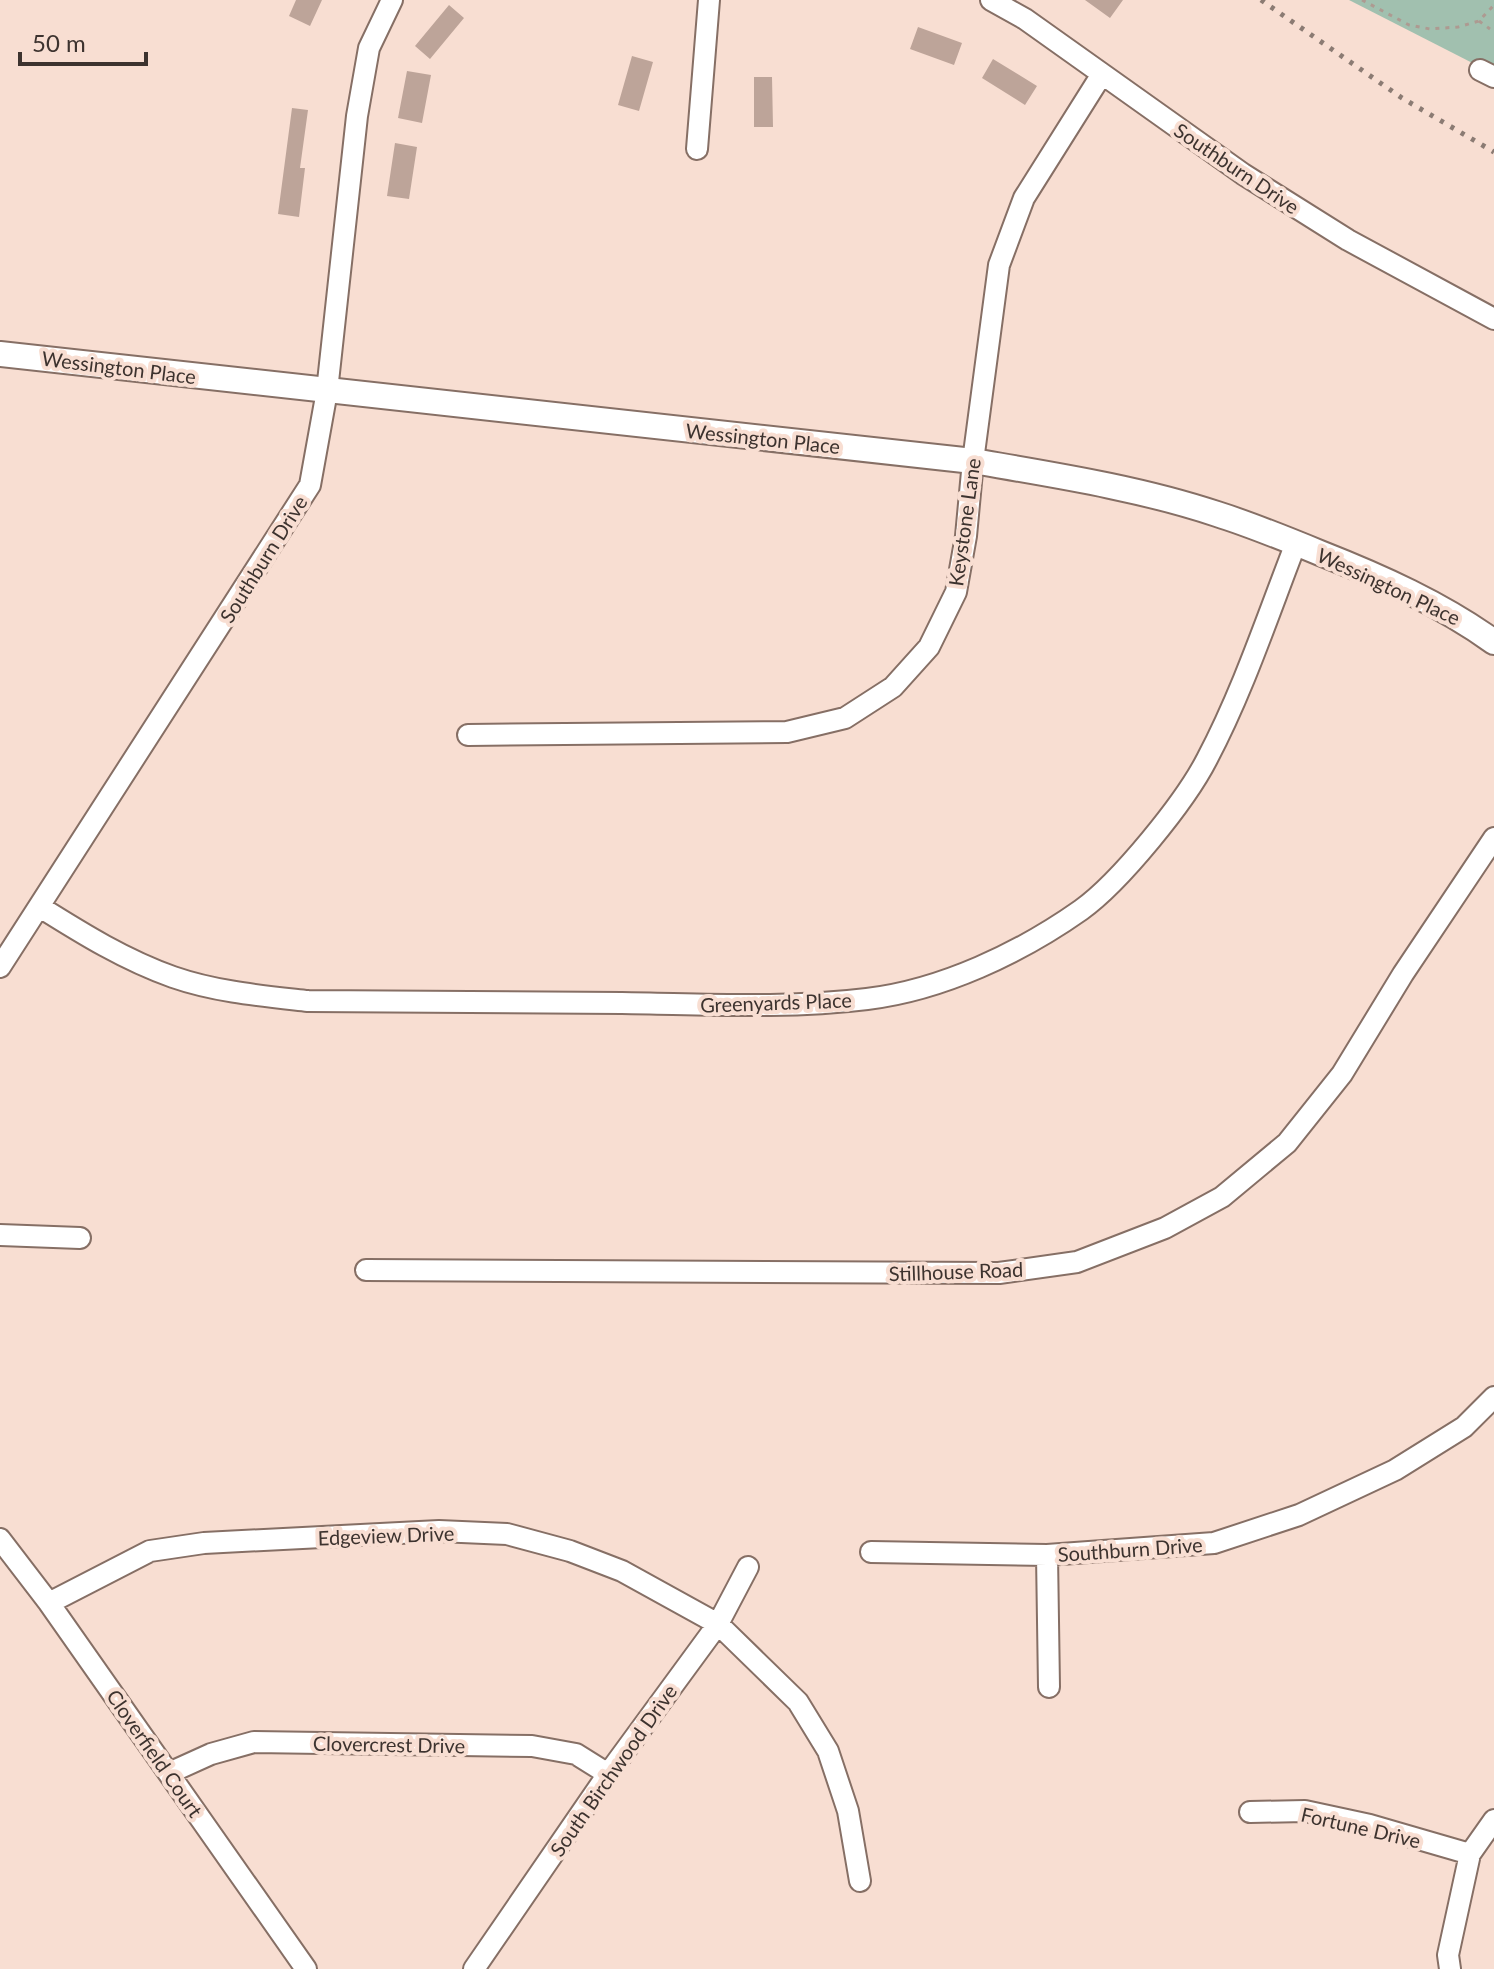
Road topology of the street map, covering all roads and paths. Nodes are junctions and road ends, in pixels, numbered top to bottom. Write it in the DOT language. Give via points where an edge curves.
graph roads {
  1 [pos="392,0"];
  2 [pos="709,0"];
  3 [pos="991,0"];
  4 [pos="1362,0"];
  5 [pos="1493,6"];
  6 [pos="1479,21"];
  7 [pos="1490,29"];
  8 [pos="1102,74"];
  9 [pos="697,149"];
  10 [pos="1494,319"];
  11 [pos="0,354"];
  12 [pos="327,391"];
  13 [pos="973,461"];
  14 [pos="1296,543"];
  15 [pos="1494,642"];
  16 [pos="468,735"];
  17 [pos="1494,838"];
  18 [pos="40,907"];
  19 [pos="0,967"];
  20 [pos="0,1235"];
  21 [pos="80,1238"];
  22 [pos="366,1270"];
  23 [pos="1494,1397"];
  24 [pos="0,1539"];
  25 [pos="871,1552"];
  26 [pos="1047,1555"];
  27 [pos="748,1567"];
  28 [pos="49,1603"];
  29 [pos="718,1624"];
  30 [pos="1049,1687"];
  31 [pos="169,1773"];
  32 [pos="608,1774"];
  33 [pos="1250,1812"];
  34 [pos="1494,1820"];
  35 [pos="1470,1854"];
  36 [pos="860,1881"];
  37 [pos="306,1969"];
  38 [pos="474,1969"];
  39 [pos="1450,1969"];
  1 -- 12 [label="street, Southburn Drive" via="369,48 357,116"];
  2 -- 9 [label="street"];
  3 -- 8 [label="street, Southburn Drive"];
  4 -- 6 [label="path" via="1421,29"];
  5 -- 6 [label="path"];
  6 -- 7 [label="path"];
  8 -- 10 [label="street, Southburn Drive" via="1335,232"];
  8 -- 13 [label="street, Keystone Lane" via="1024,198 999,265"];
  11 -- 12 [label="street, Wessington Place"];
  12 -- 13 [label="street, Wessington Place"];
  12 -- 18 [label="street, Southburn Drive" via="310,485"];
  13 -- 14 [label="street, Wessington Place" via="1216,513"];
  13 -- 16 [label="street, Keystone Lane" via="956,592 929,647 893,687 845,718 787,732"];
  14 -- 15 [label="street, Wessington Place" via="1369,572 1462,619"];
  14 -- 18 [label="street, Greenyards Place" via="1206,761 1130,864 1084,908 1039,937 933,985 869,999 767,1005 308,1001 239,994 173,977 102,946"];
  17 -- 22 [label="street, Stillhouse Road" via="1342,1074 1287,1143 1222,1197 1165,1228 1077,1262 999,1273"];
  18 -- 19 [label="street, Southburn Drive"];
  20 -- 21 [label="street"];
  23 -- 26 [label="street, Southburn Drive" via="1464,1427 1395,1470 1299,1515 1214,1543"];
  24 -- 28 [label="street, Cloverfield Court"];
  25 -- 26 [label="street, Southburn Drive"];
  26 -- 30 [label="street"];
  27 -- 29 [label="street, South Birchwood Drive"];
  28 -- 29 [label="street, Edgeview Drive" via="150,1551 204,1543 439,1531 507,1534 570,1551 622,1571"];
  28 -- 31 [label="street, Cloverfield Court"];
  29 -- 32 [label="street, South Birchwood Drive"];
  29 -- 36 [label="street, Edgeview Drive" via="798,1702 828,1751 848,1811"];
  31 -- 32 [label="street, Clovercrest Drive" via="254,1742 532,1746 576,1754"];
  31 -- 37 [label="street, Cloverfield Court"];
  32 -- 38 [label="street, South Birchwood Drive"];
  33 -- 35 [label="street, Fortune Drive" via="1305,1811"];
  34 -- 35 [label="street"];
  35 -- 39 [label="street" via="1448,1955"];
}
